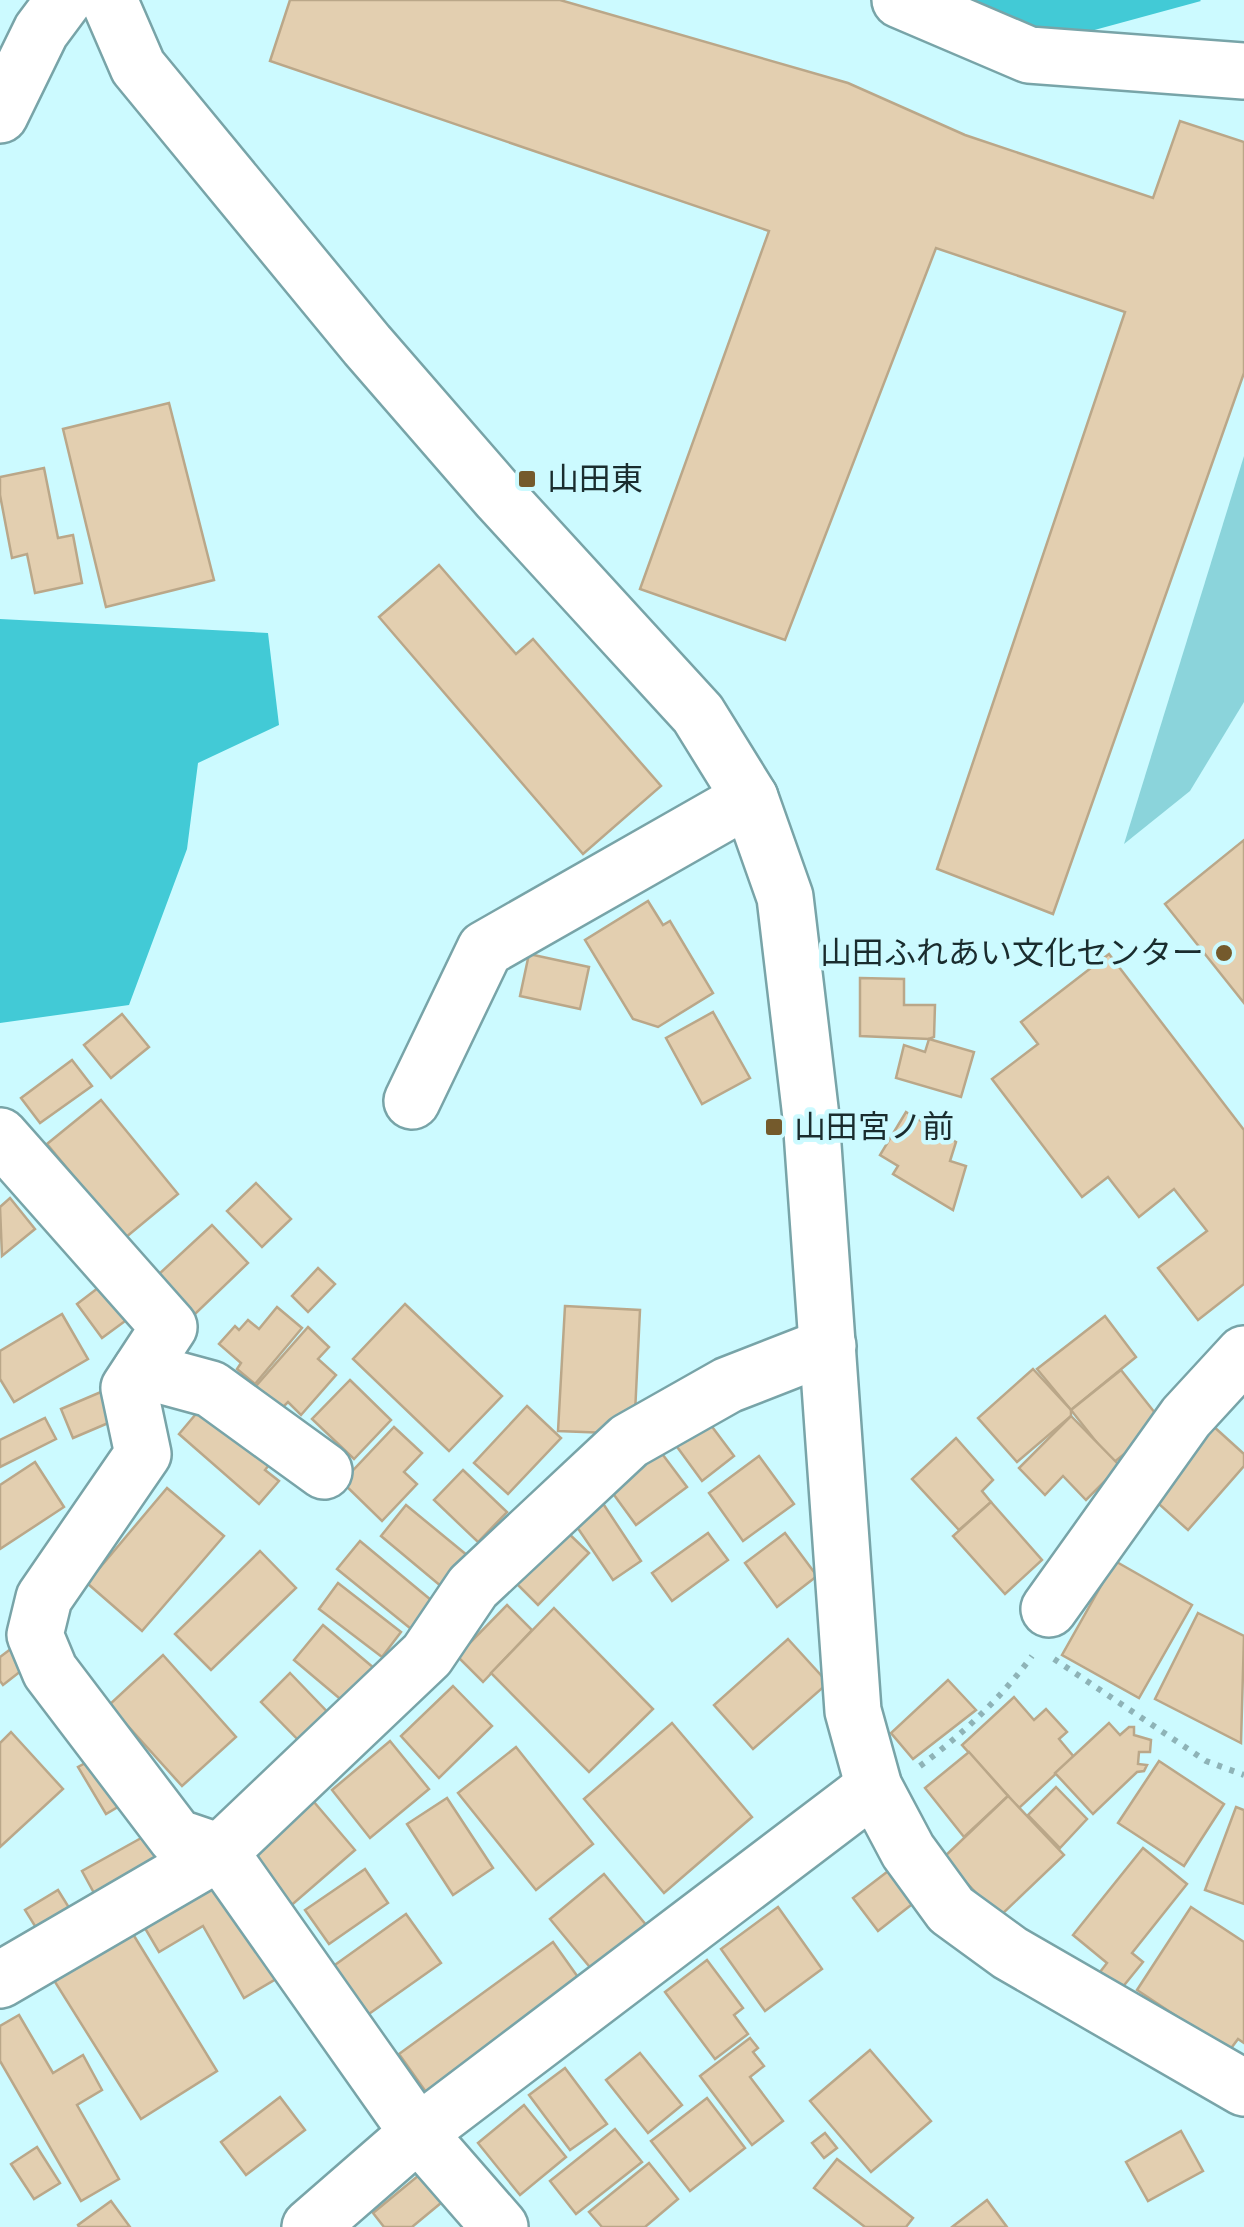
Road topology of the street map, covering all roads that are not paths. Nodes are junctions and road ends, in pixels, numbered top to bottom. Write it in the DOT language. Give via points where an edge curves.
graph roads {
  1 [pos="64,0"];
  2 [pos="109,0"];
  3 [pos="900,0"];
  4 [pos="1244,71"];
  5 [pos="0,115"];
  6 [pos="750,798"];
  7 [pos="412,1101"];
  8 [pos="0,1136"];
  9 [pos="828,1346"];
  10 [pos="1244,1354"];
  11 [pos="141,1370"];
  12 [pos="324,1471"];
  13 [pos="1043,1629"];
  14 [pos="874,1786"];
  15 [pos="220,1852"];
  16 [pos="0,1980"];
  17 [pos="1244,2088"];
  18 [pos="418,2133"];
  19 [pos="310,2227"];
  20 [pos="500,2227"];
  1 -- 5 [label="street"];
  2 -- 6 [label="street" via="138,67 366,345 698,714"];
  3 -- 4 [label="street" via="1029,55"];
  6 -- 7 [label="street" via="485,949"];
  6 -- 9 [label="street" via="785,897"];
  8 -- 11 [label="street" via="169,1328"];
  9 -- 14 [label="street" via="852,1711"];
  9 -- 15 [label="street" via="728,1385 629,1441 473,1587 427,1655"];
  10 -- 13 [label="street" via="1186,1417"];
  11 -- 12 [label="street" via="210,1389"];
  11 -- 15 [label="street" via="129,1388 143,1454 44,1598 35,1635 50,1671 176,1837"];
  14 -- 17 [label="street" via="908,1852 951,1910 1010,1953"];
  14 -- 18 [label="street"];
  15 -- 16 [label="street"];
  15 -- 18 [label="street"];
  18 -- 19 [label="street"];
  18 -- 20 [label="street"];
}
